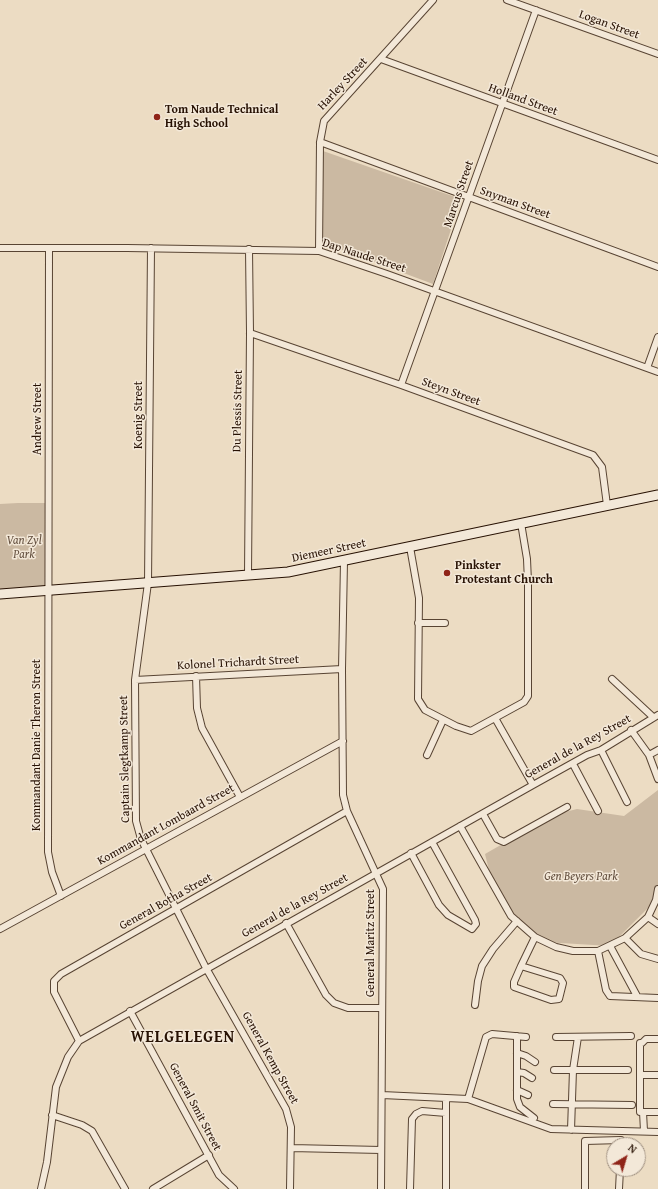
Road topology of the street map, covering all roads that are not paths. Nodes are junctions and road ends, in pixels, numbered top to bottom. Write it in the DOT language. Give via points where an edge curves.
graph roads {
  1 [pos="433,0"];
  2 [pos="507,0"];
  3 [pos="536,10"];
  4 [pos="658,54"];
  5 [pos="381,59"];
  6 [pos="502,104"];
  7 [pos="320,142"];
  8 [pos="658,160"];
  9 [pos="469,199"];
  10 [pos="0,248"];
  11 [pos="49,248"];
  12 [pos="151,248"];
  13 [pos="249,249"];
  14 [pos="319,251"];
  15 [pos="658,267"];
  16 [pos="436,292"];
  17 [pos="250,334"];
  18 [pos="658,337"];
  19 [pos="647,368"];
  20 [pos="658,372"];
  21 [pos="401,385"];
  22 [pos="655,498"];
  23 [pos="607,505"];
  24 [pos="521,523"];
  25 [pos="410,547"];
  26 [pos="344,561"];
  27 [pos="248,574"];
  28 [pos="148,583"];
  29 [pos="48,591"];
  30 [pos="0,594"];
  31 [pos="418,623"];
  32 [pos="445,623"];
  33 [pos="342,669"];
  34 [pos="196,676"];
  35 [pos="612,678"];
  36 [pos="135,680"];
  37 [pos="656,716"];
  38 [pos="495,718"];
  39 [pos="444,720"];
  40 [pos="631,730"];
  41 [pos="343,741"];
  42 [pos="601,750"];
  43 [pos="658,750"];
  44 [pos="426,755"];
  45 [pos="649,755"];
  46 [pos="573,764"];
  47 [pos="658,778"];
  48 [pos="533,785"];
  49 [pos="240,796"];
  50 [pos="627,802"];
  51 [pos="567,807"];
  52 [pos="347,811"];
  53 [pos="598,811"];
  54 [pos="483,814"];
  55 [pos="460,826"];
  56 [pos="432,842"];
  57 [pos="146,850"];
  58 [pos="411,853"];
  59 [pos="377,873"];
  60 [pos="658,889"];
  61 [pos="61,896"];
  62 [pos="177,909"];
  63 [pos="655,910"];
  64 [pos="648,917"];
  65 [pos="517,922"];
  66 [pos="286,923"];
  67 [pos="658,924"];
  68 [pos="0,929"];
  69 [pos="535,937"];
  70 [pos="625,938"];
  71 [pos="610,946"];
  72 [pos="598,951"];
  73 [pos="658,959"];
  74 [pos="521,966"];
  75 [pos="206,968"];
  76 [pos="637,996"];
  77 [pos="658,998"];
  78 [pos="475,1005"];
  79 [pos="382,1008"];
  80 [pos="130,1011"];
  81 [pos="516,1036"];
  82 [pos="526,1036"];
  83 [pos="556,1036"];
  84 [pos="631,1036"];
  85 [pos="578,1037"];
  86 [pos="658,1039"];
  87 [pos="79,1040"];
  88 [pos="517,1053"];
  89 [pos="535,1062"];
  90 [pos="554,1070"];
  91 [pos="573,1070"];
  92 [pos="628,1070"];
  93 [pos="517,1072"];
  94 [pos="640,1075"];
  95 [pos="658,1075"];
  96 [pos="532,1078"];
  97 [pos="517,1090"];
  98 [pos="382,1095"];
  99 [pos="528,1095"];
  100 [pos="446,1098"];
  101 [pos="468,1100"];
  102 [pos="571,1103"];
  103 [pos="553,1104"];
  104 [pos="632,1105"];
  105 [pos="643,1112"];
  106 [pos="658,1112"];
  107 [pos="446,1113"];
  108 [pos="52,1115"];
  109 [pos="534,1118"];
  110 [pos="570,1130"];
  111 [pos="622,1130"];
  112 [pos="644,1131"];
  113 [pos="658,1132"];
  114 [pos="621,1137"];
  115 [pos="606,1142"];
  116 [pos="291,1148"];
  117 [pos="381,1150"];
  118 [pos="209,1155"];
  119 [pos="620,1177"];
  120 [pos="41,1189"];
  121 [pos="125,1189"];
  122 [pos="153,1189"];
  123 [pos="234,1189"];
  124 [pos="290,1189"];
  125 [pos="381,1189"];
  126 [pos="410,1189"];
  127 [pos="446,1189"];
  128 [pos="585,1189"];
  129 [pos="619,1189"];
  1 -- 5 [label="street, Harley Street"];
  2 -- 3 [label="street, Logan Street"];
  3 -- 4 [label="street, Logan Street"];
  3 -- 6 [label="street, Marcus Street"];
  5 -- 6 [label="street, Holland Street"];
  5 -- 7 [label="street, Harley Street" via="326,117 320,131"];
  6 -- 8 [label="street, Holland Street"];
  6 -- 9 [label="street, Marcus Street"];
  7 -- 9 [label="street, Snyman Street"];
  7 -- 14 [label="street, Harley Street"];
  9 -- 15 [label="street, Snyman Street"];
  9 -- 16 [label="street, Marcus Street"];
  10 -- 11 [label="street, Dap Naude Street"];
  11 -- 12 [label="street, Dap Naude Street"];
  11 -- 29 [label="street, Andrew Street"];
  12 -- 13 [label="street, Dap Naude Street"];
  12 -- 28 [label="street, Koenig Street"];
  13 -- 14 [label="street, Dap Naude Street"];
  13 -- 17 [label="street, Du Plessis Street"];
  14 -- 16 [label="street, Dap Naude Street"];
  16 -- 19 [label="street, Dap Naude Street"];
  16 -- 21 [label="street, Marcus Street"];
  17 -- 21 [label="street, Steyn Street"];
  17 -- 27 [label="street, Du Plessis Street"];
  18 -- 19 [label="street"];
  19 -- 20 [label="street, Dap Naude Street"];
  21 -- 23 [label="street, Steyn Street" via="593,455 602,467"];
  22 -- 23 [label="street, Diemeer Street"];
  23 -- 24 [label="street, Diemeer Street"];
  24 -- 25 [label="street, Diemeer Street"];
  24 -- 38 [label="street" via="528,582 528,692 524,702"];
  25 -- 26 [label="street, Diemeer Street"];
  25 -- 31 [label="street" via="418,593"];
  26 -- 27 [label="street, Diemeer Street" via="280,573"];
  26 -- 33 [label="street, General Maritz Street"];
  27 -- 28 [label="street, Diemeer Street"];
  28 -- 29 [label="street, Diemeer Street"];
  28 -- 36 [label="street, Captain Slegtkamp Street"];
  29 -- 30 [label="street, Diemeer Street"];
  29 -- 61 [label="street, Kommandant Danie Theron Street" via="48,852"];
  31 -- 32 [label="street"];
  31 -- 39 [label="street" via="418,699 425,710"];
  33 -- 34 [label="street, Kolonel Trichardt Street"];
  33 -- 41 [label="street, General Maritz Street"];
  34 -- 36 [label="street, Kolonel Trichardt Street"];
  34 -- 49 [label="street" via="197,708 202,728"];
  35 -- 37 [label="street"];
  36 -- 57 [label="street, Captain Slegtkamp Street" via="135,811 138,831"];
  37 -- 40 [label="street, General de la Rey Street"];
  38 -- 39 [label="street" via="472,731"];
  38 -- 48 [label="street"];
  39 -- 44 [label="street"];
  40 -- 42 [label="street, General de la Rey Street"];
  40 -- 45 [label="street"];
  41 -- 49 [label="street, Kommandant Lombaard Street"];
  41 -- 52 [label="street, General Maritz Street" via="343,789"];
  42 -- 46 [label="street, General de la Rey Street"];
  42 -- 50 [label="street"];
  43 -- 45 [label="street"];
  45 -- 47 [label="street"];
  46 -- 48 [label="street, General de la Rey Street"];
  46 -- 53 [label="street"];
  48 -- 54 [label="street, General de la Rey Street"];
  49 -- 57 [label="street, Kommandant Lombaard Street"];
  51 -- 54 [label="street" via="504,842 497,838"];
  52 -- 59 [label="street, General Maritz Street"];
  52 -- 62 [label="street, General Botha Street"];
  54 -- 55 [label="street, General de la Rey Street"];
  55 -- 56 [label="street, General de la Rey Street"];
  55 -- 65 [label="street" via="506,908"];
  56 -- 58 [label="street, General de la Rey Street"];
  56 -- 58 [label="street" via="475,920 476,924 472,929 439,905"];
  57 -- 61 [label="street, Kommandant Lombaard Street"];
  57 -- 62 [label="street, Captain Slegtkamp Street"];
  58 -- 59 [label="street, General de la Rey Street"];
  59 -- 66 [label="street, General de la Rey Street"];
  59 -- 79 [label="street, General Maritz Street" via="383,894"];
  60 -- 63 [label="street"];
  61 -- 68 [label="street, Kommandant Lombaard Street"];
  62 -- 75 [label="street, Captain Slegtkamp Street"];
  62 -- 87 [label="street, General Botha Street" via="65,970 54,981 54,992"];
  63 -- 64 [label="street"];
  64 -- 67 [label="street"];
  64 -- 70 [label="street"];
  65 -- 69 [label="street"];
  65 -- 78 [label="street" via="492,949 482,966"];
  66 -- 75 [label="street, General de la Rey Street"];
  66 -- 79 [label="street" via="326,995 334,1003 348,1008"];
  69 -- 72 [label="street" via="566,950"];
  69 -- 74 [label="street"];
  70 -- 71 [label="street"];
  70 -- 73 [label="street" via="641,954"];
  71 -- 72 [label="street"];
  71 -- 76 [label="street"];
  72 -- 76 [label="street" via="606,992 611,997"];
  74 -- 74 [label="street" via="560,978 563,982 559,999 551,1000 515,988 514,982"];
  75 -- 80 [label="street, General de la Rey Street"];
  75 -- 116 [label="street, General Kemp Street" via="286,1108 291,1127"];
  76 -- 77 [label="street"];
  79 -- 98 [label="street, General Maritz Street"];
  80 -- 87 [label="street, General de la Rey Street"];
  80 -- 118 [label="street, General Smit Street"];
  81 -- 82 [label="street"];
  81 -- 88 [label="street"];
  81 -- 101 [label="street" via="492,1034 486,1037"];
  83 -- 85 [label="street"];
  84 -- 85 [label="street"];
  85 -- 91 [label="street"];
  86 -- 94 [label="street" via="646,1039 640,1043"];
  87 -- 108 [label="street, General de la Rey Street" via="60,1076"];
  88 -- 89 [label="street"];
  88 -- 93 [label="street"];
  90 -- 91 [label="street"];
  91 -- 92 [label="street"];
  91 -- 102 [label="street" via="574,1087"];
  93 -- 96 [label="street"];
  93 -- 97 [label="street"];
  94 -- 95 [label="street"];
  94 -- 105 [label="street" via="640,1112"];
  97 -- 99 [label="street"];
  97 -- 109 [label="street" via="520,1107"];
  98 -- 100 [label="street"];
  98 -- 117 [label="street, General Maritz Street"];
  100 -- 101 [label="street"];
  100 -- 107 [label="street"];
  101 -- 110 [label="street" via="547,1129"];
  102 -- 103 [label="street"];
  102 -- 104 [label="street"];
  102 -- 110 [label="street"];
  105 -- 106 [label="street"];
  105 -- 112 [label="street"];
  107 -- 126 [label="street" via="422,1111 412,1119"];
  107 -- 127 [label="street"];
  108 -- 120 [label="street, General de la Rey Street"];
  108 -- 121 [label="street" via="92,1131"];
  110 -- 111 [label="street"];
  111 -- 112 [label="street"];
  111 -- 114 [label="street"];
  112 -- 113 [label="street"];
  115 -- 128 [label="street" via="585,1141"];
  116 -- 117 [label="street"];
  116 -- 124 [label="street, General Kemp Street"];
  117 -- 125 [label="street, General Maritz Street"];
  118 -- 122 [label="street"];
  118 -- 123 [label="street, General Smit Street" via="219,1175"];
  119 -- 129 [label="street"];
}
